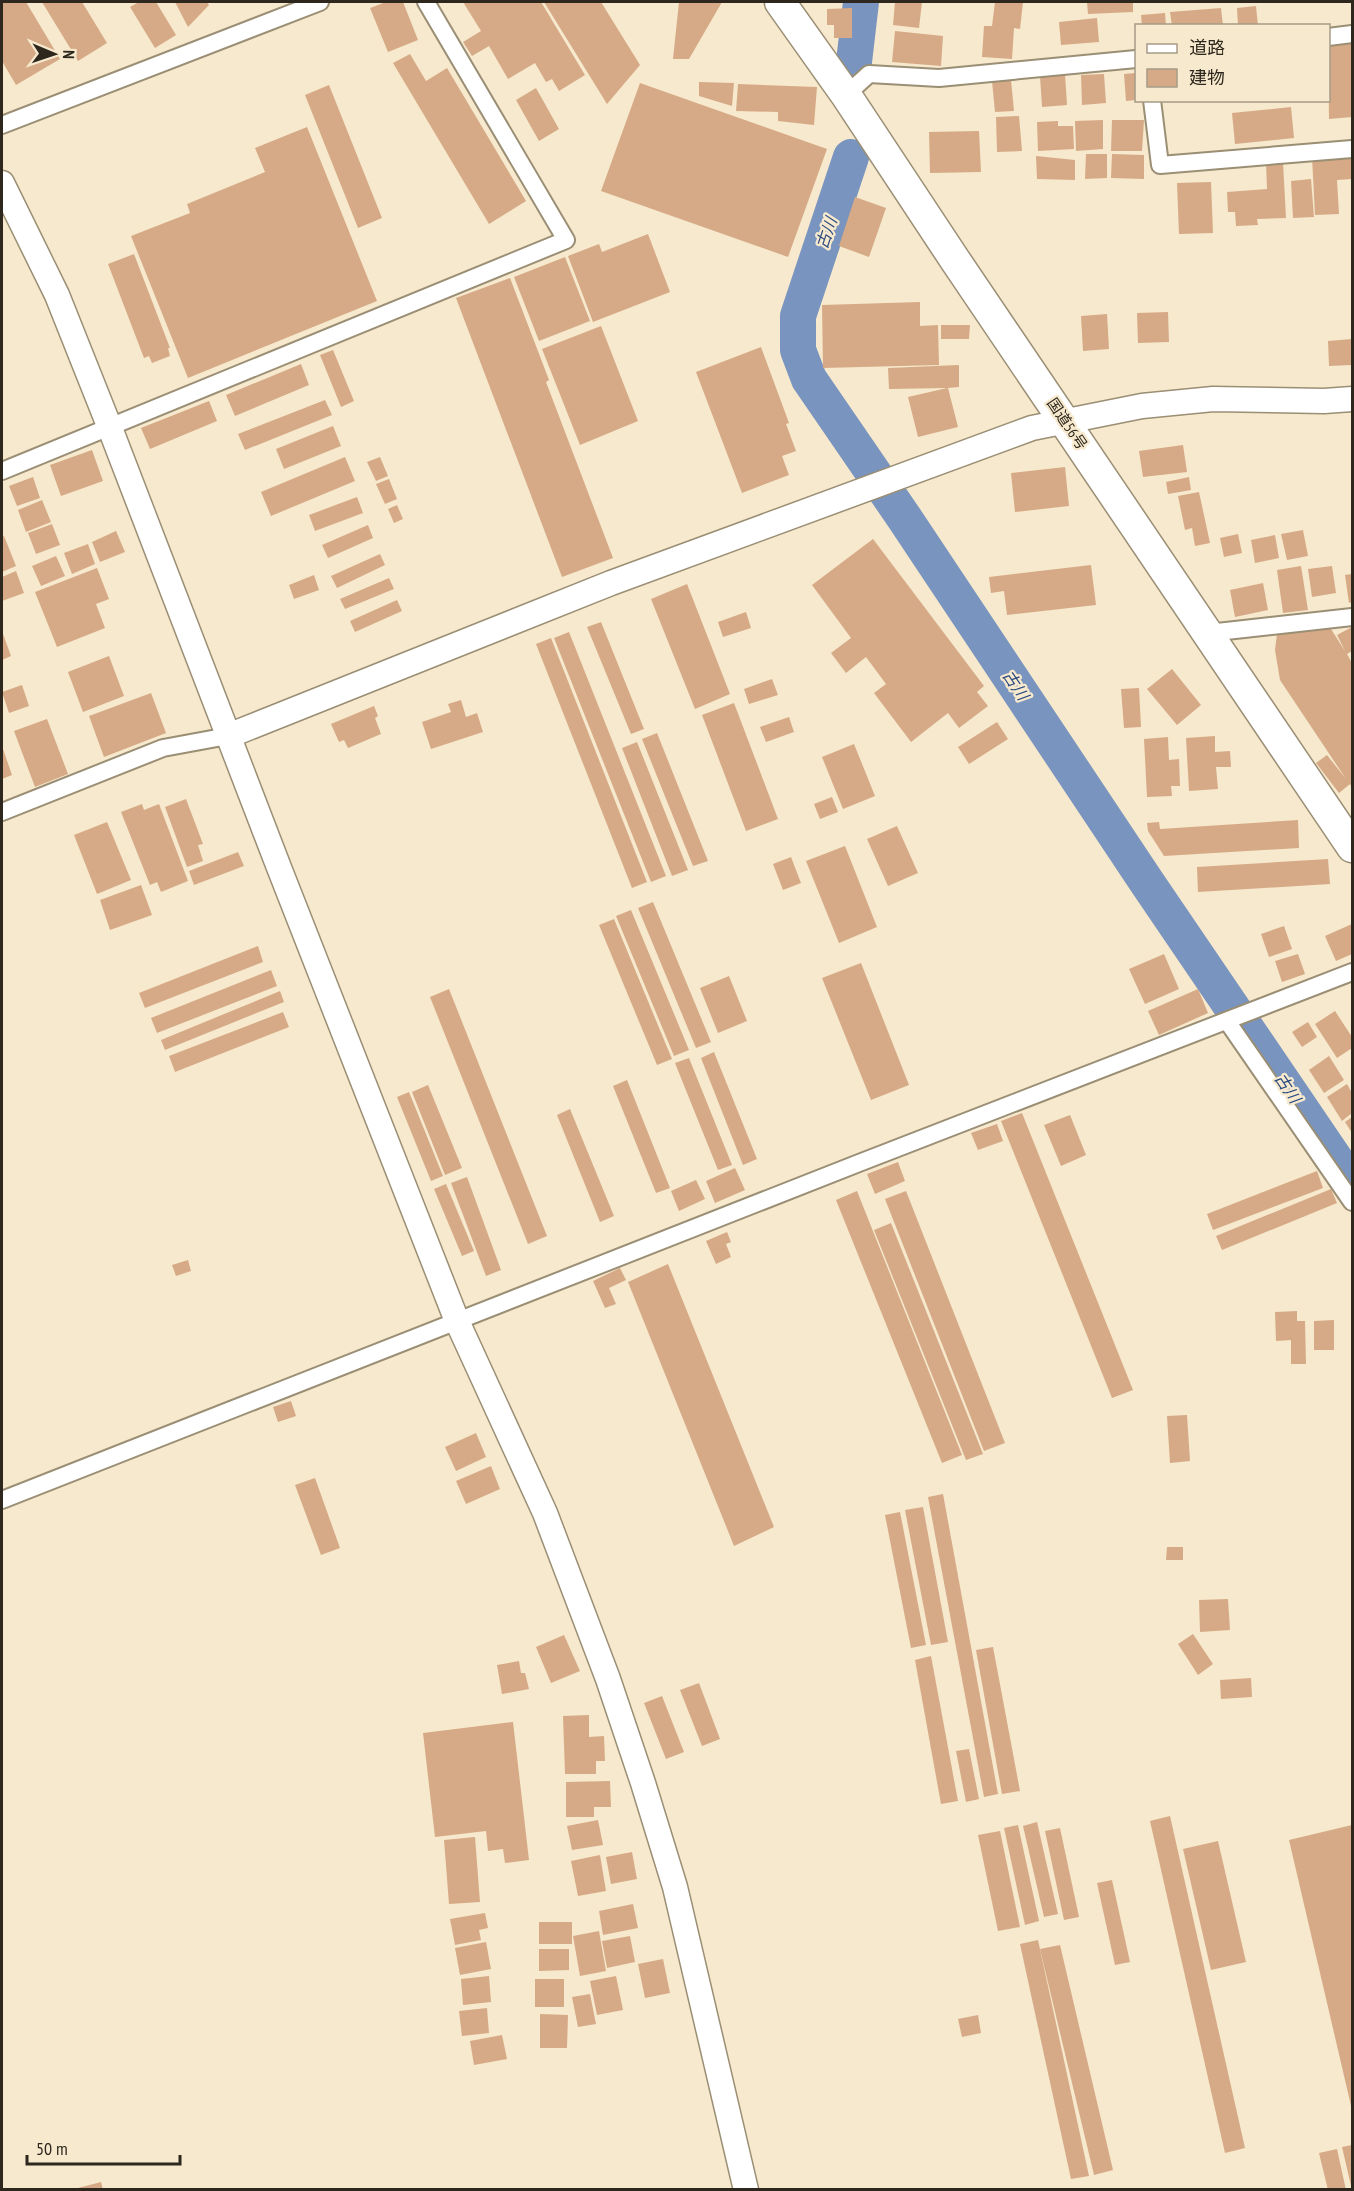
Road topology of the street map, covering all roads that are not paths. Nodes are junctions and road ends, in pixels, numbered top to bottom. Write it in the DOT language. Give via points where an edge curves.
graph roads {
  1 [pos="320,2"];
  2 [pos="426,2"];
  3 [pos="780,2"];
  4 [pos="1353,34"];
  5 [pos="1330,37"];
  6 [pos="1135,59"];
  7 [pos="846,95"];
  8 [pos="1152,102"];
  9 [pos="2,125"];
  10 [pos="1353,149"];
  11 [pos="2,183"];
  12 [pos="1353,399"];
  13 [pos="1064,420"];
  14 [pos="110,428"];
  15 [pos="2,471"];
  16 [pos="1353,617"];
  17 [pos="1208,633"];
  18 [pos="228,736"];
  19 [pos="2,812"];
  20 [pos="1353,847"];
  21 [pos="1353,972"];
  22 [pos="1230,1020"];
  23 [pos="1353,1202"];
  24 [pos="457,1322"];
  25 [pos="2,1500"];
  26 [pos="746,2190"];
  1 -- 9 [label="street"];
  2 -- 14 [label="street" via="566,240"];
  3 -- 7 [label="highway, 国道56号"];
  4 -- 5 [label="street"];
  6 -- 7 [label="street" via="939,78 869,74"];
  7 -- 13 [label="highway, 国道56号"];
  8 -- 10 [label="street" via="1160,165"];
  11 -- 14 [label="street" via="57,295"];
  12 -- 13 [label="street" via="1213,399"];
  13 -- 17 [label="highway, 国道56号"];
  13 -- 18 [label="street" via="1032,428 611,583"];
  14 -- 15 [label="street"];
  14 -- 18 [label="street"];
  16 -- 17 [label="street"];
  17 -- 20 [label="highway, 国道56号"];
  18 -- 19 [label="street" via="163,748"];
  18 -- 24 [label="street"];
  21 -- 22 [label="street"];
  22 -- 23 [label="street"];
  22 -- 24 [label="street"];
  24 -- 25 [label="street"];
  24 -- 26 [label="street" via="545,1513 643,1782 677,1897"];
}
